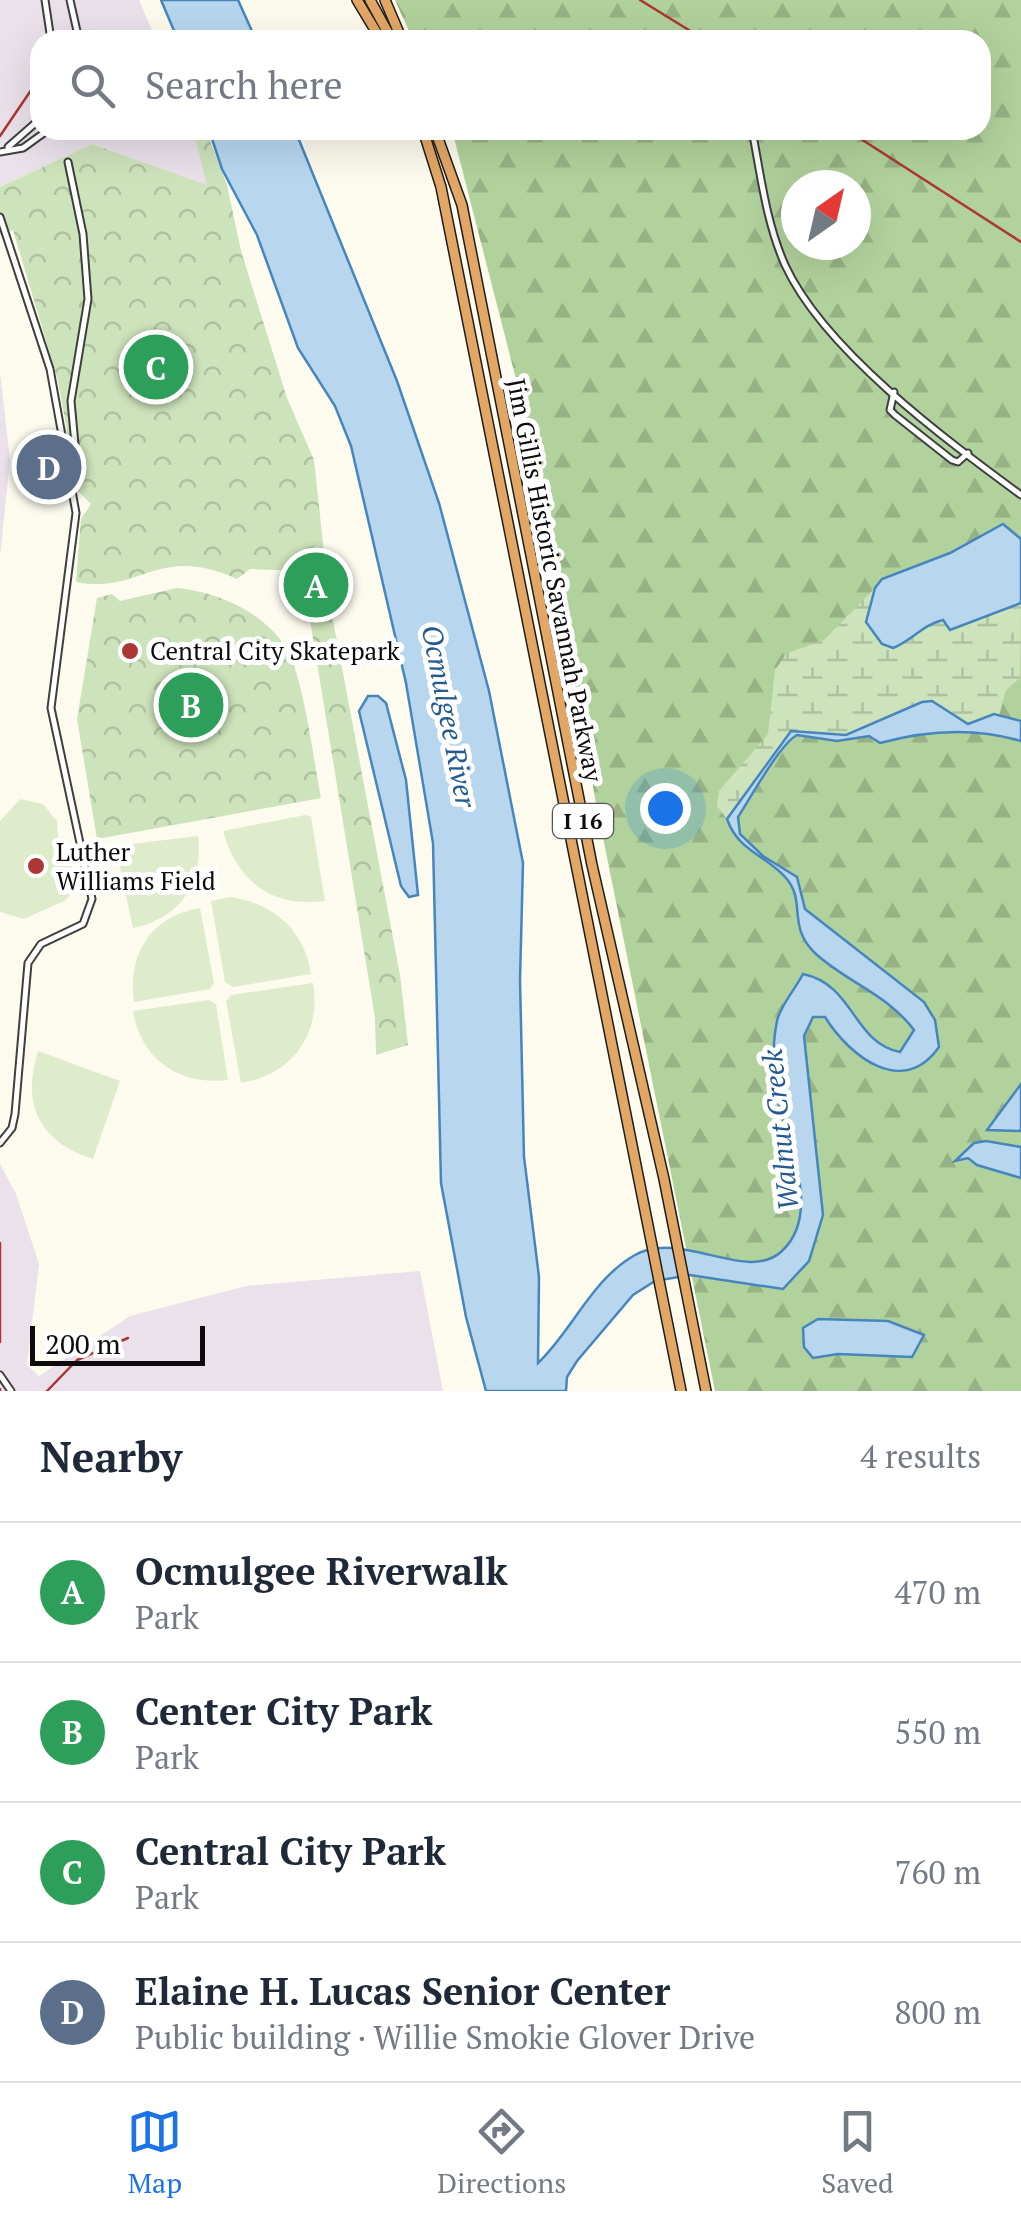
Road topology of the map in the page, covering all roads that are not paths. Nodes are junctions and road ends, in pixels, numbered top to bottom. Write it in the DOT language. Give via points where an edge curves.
graph roads {
  1 [pos="45,0"];
  2 [pos="70,0"];
  3 [pos="357,0"];
  4 [pos="370,0"];
  5 [pos="384,0"];
  6 [pos="50,30"];
  7 [pos="76,30"];
  8 [pos="375,30"];
  9 [pos="386,30"];
  10 [pos="398,30"];
  11 [pos="30,128"];
  12 [pos="34,140"];
  13 [pos="426,140"];
  14 [pos="439,140"];
  15 [pos="754,140"];
  16 [pos="3,151"];
  17 [pos="68,162"];
  18 [pos="0,217"];
  19 [pos="894,392"];
  20 [pos="968,452"];
  21 [pos="78,477"];
  22 [pos="1021,495"];
  23 [pos="0,1143"];
  24 [pos="0,1375"];
  25 [pos="10,1391"];
  26 [pos="681,1391"];
  27 [pos="706,1391"];
  1 -- 6 [label="street"];
  2 -- 7 [label="street"];
  3 -- 8 [label="highway"];
  4 -- 9 [label="highway"];
  5 -- 10 [label="highway"];
  11 -- 16 [label="street"];
  12 -- 16 [label="street"];
  13 -- 26 [label="highway, Jim Gillis Historic Savannah Parkway / I 16" via="441,187"];
  14 -- 27 [label="highway, Jim Gillis Historic Savannah Parkway / I 16" via="462,205 588,847"];
  15 -- 19 [label="street" via="770,221 794,282 834,339"];
  17 -- 21 [label="street" via="88,299 71,401"];
  18 -- 23 [label="street" via="50,370 76,514 52,708 92,899 83,924 41,944 28,963 15,1114"];
  19 -- 20 [label="street"];
  19 -- 20 [label="street" via="895,415 952,460"];
  20 -- 22 [label="street"];
  24 -- 25 [label="street"];
}
